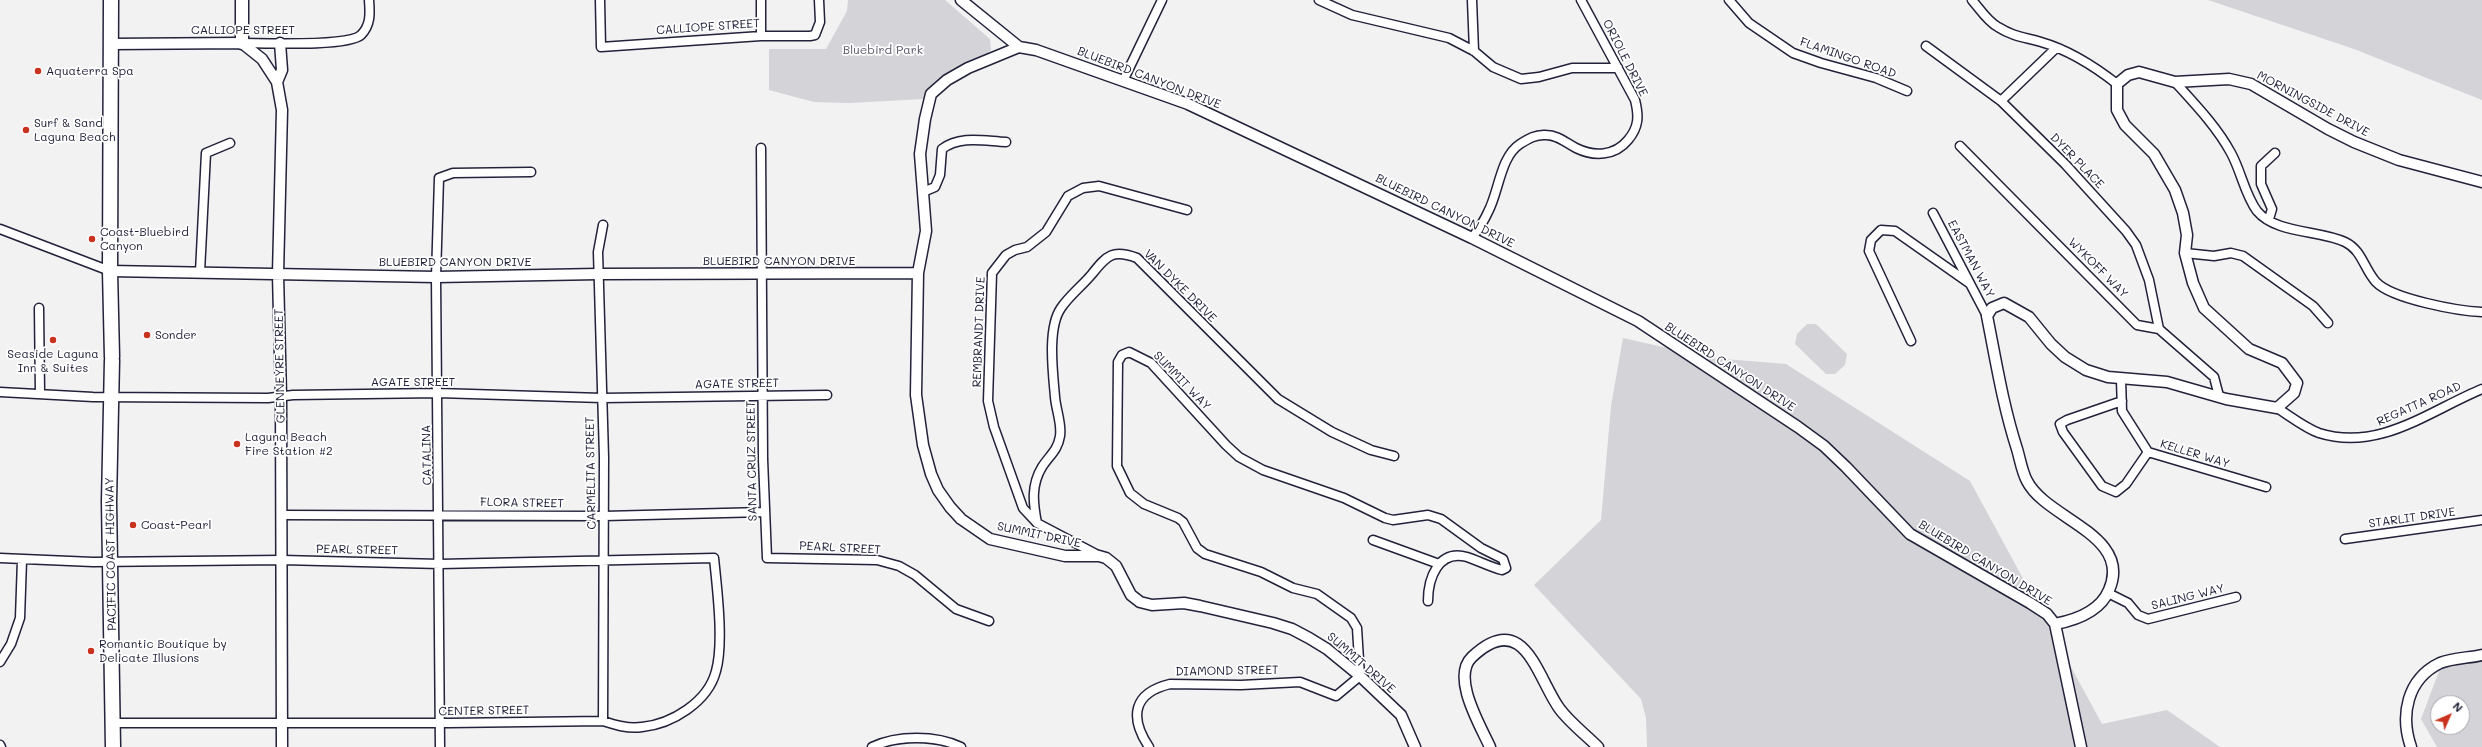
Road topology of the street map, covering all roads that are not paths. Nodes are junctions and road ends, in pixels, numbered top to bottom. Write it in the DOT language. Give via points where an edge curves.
graph roads {
  1 [pos="111,0"];
  2 [pos="242,0"];
  3 [pos="369,0"];
  4 [pos="600,0"];
  5 [pos="761,0"];
  6 [pos="819,0"];
  7 [pos="961,0"];
  8 [pos="1162,0"];
  9 [pos="1319,0"];
  10 [pos="1472,0"];
  11 [pos="1581,0"];
  12 [pos="1730,0"];
  13 [pos="1972,0"];
  14 [pos="762,36"];
  15 [pos="242,43"];
  16 [pos="280,43"];
  17 [pos="111,44"];
  18 [pos="1926,46"];
  19 [pos="1018,47"];
  20 [pos="2056,48"];
  21 [pos="1474,51"];
  22 [pos="1618,68"];
  23 [pos="1123,81"];
  24 [pos="277,82"];
  25 [pos="2174,82"];
  26 [pos="2117,84"];
  27 [pos="1906,91"];
  28 [pos="2001,101"];
  29 [pos="1006,142"];
  30 [pos="230,143"];
  31 [pos="1960,146"];
  32 [pos="761,148"];
  33 [pos="2275,153"];
  34 [pos="531,172"];
  35 [pos="2482,182"];
  36 [pos="923,192"];
  37 [pos="1187,210"];
  38 [pos="1933,213"];
  39 [pos="2269,219"];
  40 [pos="603,225"];
  41 [pos="0,228"];
  42 [pos="1472,238"];
  43 [pos="2185,253"];
  44 [pos="110,271"];
  45 [pos="200,272"];
  46 [pos="918,273"];
  47 [pos="278,274"];
  48 [pos="598,274"];
  49 [pos="761,274"];
  50 [pos="436,277"];
  51 [pos="1969,283"];
  52 [pos="39,308"];
  53 [pos="2482,312"];
  54 [pos="1987,316"];
  55 [pos="2328,323"];
  56 [pos="2159,329"];
  57 [pos="1910,340"];
  58 [pos="2121,379"];
  59 [pos="2482,390"];
  60 [pos="0,392"];
  61 [pos="438,393"];
  62 [pos="40,394"];
  63 [pos="827,395"];
  64 [pos="112,396"];
  65 [pos="763,396"];
  66 [pos="2220,396"];
  67 [pos="281,397"];
  68 [pos="602,398"];
  69 [pos="2122,401"];
  70 [pos="2277,408"];
  71 [pos="2148,452"];
  72 [pos="1394,456"];
  73 [pos="2266,487"];
  74 [pos="764,512"];
  75 [pos="439,514"];
  76 [pos="281,515"];
  77 [pos="604,516"];
  78 [pos="2482,520"];
  79 [pos="1037,523"];
  80 [pos="2345,539"];
  81 [pos="1374,540"];
  82 [pos="1099,556"];
  83 [pos="0,558"];
  84 [pos="714,558"];
  85 [pos="767,558"];
  86 [pos="22,560"];
  87 [pos="282,560"];
  88 [pos="111,561"];
  89 [pos="604,562"];
  90 [pos="440,564"];
  91 [pos="1439,564"];
  92 [pos="2108,593"];
  93 [pos="2236,597"];
  94 [pos="1428,601"];
  95 [pos="989,621"];
  96 [pos="2055,624"];
  97 [pos="2482,655"];
  98 [pos="0,662"];
  99 [pos="1360,676"];
  100 [pos="603,721"];
  101 [pos="114,723"];
  102 [pos="282,723"];
  103 [pos="440,723"];
  104 [pos="113,747"];
  105 [pos="282,747"];
  106 [pos="440,747"];
  107 [pos="872,747"];
  108 [pos="961,747"];
  109 [pos="1149,747"];
  110 [pos="1415,747"];
  111 [pos="1490,747"];
  112 [pos="1598,747"];
  113 [pos="2081,747"];
  114 [pos="2411,747"];
  1 -- 17 [label="highway, PACIFIC COAST HIGHWAY"];
  2 -- 15 [label="main road"];
  3 -- 16 [label="street, CALLIOPE STREET" via="368,24 361,35 349,41"];
  4 -- 14 [label="street, CALLIOPE STREET" via="601,47"];
  5 -- 14 [label="street"];
  6 -- 14 [label="street, CALLIOPE STREET" via="820,22 816,32 810,36"];
  7 -- 19 [label="street"];
  8 -- 23 [label="street"];
  9 -- 21 [label="street" via="1352,15 1449,38"];
  10 -- 21 [label="street"];
  11 -- 22 [label="street, ORIOLE DRIVE"];
  12 -- 27 [label="street, FLAMINGO ROAD" via="1749,23 1793,53 1876,78"];
  13 -- 20 [label="street" via="1985,17 1997,27 2018,38 2040,41"];
  15 -- 16 [label="street, CALLIOPE STREET"];
  15 -- 17 [label="street, CALLIOPE STREET"];
  15 -- 24 [label="street, GLENNEYRE STREET" via="262,59"];
  16 -- 24 [label="street" via="282,70"];
  17 -- 44 [label="highway, PACIFIC COAST HIGHWAY"];
  18 -- 28 [label="street, DYER PLACE"];
  19 -- 23 [label="street, BLUEBIRD CANYON DRIVE" via="1036,50"];
  19 -- 36 [label="street, SUMMIT DRIVE" via="968,68 947,80 931,94 924,119 920,154"];
  20 -- 26 [label="street" via="2081,58"];
  20 -- 28 [label="street"];
  21 -- 22 [label="street" via="1493,67 1521,79 1572,68"];
  22 -- 42 [label="street, ORIOLE DRIVE" via="1635,100 1639,116 1634,132 1626,143 1613,152 1590,154 1560,138 1546,135 1531,137 1518,145 1508,159 1489,212"];
  23 -- 42 [label="street, BLUEBIRD CANYON DRIVE" via="1188,104"];
  24 -- 47 [label="street, GLENNEYRE STREET" via="282,110"];
  25 -- 26 [label="street" via="2139,72 2128,75"];
  25 -- 35 [label="street, MORNINGSIDE DRIVE" via="2229,79 2251,84 2354,142 2399,160"];
  25 -- 39 [label="street" via="2220,136 2231,153 2258,212"];
  26 -- 43 [label="street" via="2118,110 2125,125 2154,154 2175,190 2187,235"];
  28 -- 56 [label="street, DYER PLACE" via="2070,170 2136,245 2149,280"];
  29 -- 36 [label="street" via="960,140 950,143 942,149 940,175 935,187"];
  30 -- 45 [label="street" via="206,153"];
  31 -- 56 [label="street, WYKOFF WAY" via="2137,325"];
  32 -- 49 [label="street, SANTA CRUZ STREET"];
  33 -- 39 [label="street" via="2261,166 2261,184 2272,209"];
  34 -- 50 [label="street, CATALINA" via="453,173 438,178"];
  36 -- 46 [label="street, SUMMIT DRIVE" via="926,231"];
  37 -- 79 [label="street, REMBRANDT DRIVE" via="1099,186 1083,188 1068,196 1046,232 1027,247 1006,255 992,273 988,401 994,428 1023,508"];
  38 -- 51 [label="street, EASTMAN WAY"];
  39 -- 53 [label="street" via="2283,227 2329,235 2347,243 2362,258 2375,281 2398,296"];
  40 -- 48 [label="street, CARMELITA STREET" via="598,252"];
  41 -- 44 [label="street, BLUEBIRD CANYON DRIVE"];
  42 -- 96 [label="street, BLUEBIRD CANYON DRIVE" via="1638,321 1798,427 1846,467 1910,534 2030,603 2047,614"];
  43 -- 55 [label="street" via="2214,256 2232,253 2243,256 2313,306"];
  43 -- 70 [label="street" via="2193,284 2204,308 2249,349 2282,363 2298,383 2294,393"];
  44 -- 45 [label="street, BLUEBIRD CANYON DRIVE"];
  44 -- 64 [label="highway, PACIFIC COAST HIGHWAY"];
  45 -- 47 [label="street, BLUEBIRD CANYON DRIVE"];
  46 -- 49 [label="street, BLUEBIRD CANYON DRIVE"];
  46 -- 82 [label="street, SUMMIT DRIVE" via="916,395 923,445 938,490 961,519 990,539 1065,556"];
  47 -- 50 [label="street, BLUEBIRD CANYON DRIVE"];
  47 -- 67 [label="street, GLENNEYRE STREET"];
  48 -- 49 [label="street, BLUEBIRD CANYON DRIVE"];
  48 -- 50 [label="street, BLUEBIRD CANYON DRIVE"];
  48 -- 68 [label="street, CARMELITA STREET"];
  49 -- 65 [label="street, SANTA CRUZ STREET"];
  50 -- 61 [label="street, CATALINA"];
  51 -- 54 [label="street, EASTMAN WAY"];
  51 -- 57 [label="street" via="1895,231 1881,230 1871,240 1869,251"];
  52 -- 62 [label="street"];
  54 -- 58 [label="street" via="1992,308 2004,303 2029,317 2065,357 2086,370"];
  54 -- 92 [label="street, BLUEBIRD CANYON DRIVE" via="2007,418 2027,482 2044,502 2104,546 2112,565 2114,580"];
  56 -- 66 [label="street" via="2214,377"];
  58 -- 66 [label="street" via="2167,382"];
  58 -- 69 [label="street, KELLER WAY"];
  59 -- 70 [label="street, REGATTA ROAD" via="2396,430 2357,439 2318,432"];
  60 -- 62 [label="street, AGATE STREET"];
  61 -- 67 [label="street, AGATE STREET"];
  61 -- 68 [label="street, AGATE STREET"];
  61 -- 75 [label="street, CATALINA"];
  62 -- 64 [label="street, AGATE STREET"];
  63 -- 65 [label="street, AGATE STREET"];
  64 -- 67 [label="street, AGATE STREET"];
  64 -- 88 [label="highway, PACIFIC COAST HIGHWAY" via="109,494"];
  65 -- 68 [label="street, AGATE STREET"];
  65 -- 74 [label="street, SANTA CRUZ STREET"];
  66 -- 70 [label="street"];
  67 -- 76 [label="street, GLENNEYRE STREET"];
  68 -- 77 [label="street, CARMELITA STREET"];
  69 -- 71 [label="street, KELLER WAY" via="2122,411"];
  69 -- 71 [label="street" via="2060,424 2086,466 2102,486 2116,492 2126,484"];
  71 -- 73 [label="street, KELLER WAY"];
  72 -- 79 [label="street, VAN DYKE DRIVE" via="1371,450 1332,432 1278,399 1137,258 1125,253 1112,254 1060,308 1054,322 1055,399 1060,435 1057,448 1042,468 1034,489 1033,501"];
  74 -- 77 [label="street, FLORA STREET"];
  74 -- 85 [label="street, SANTA CRUZ STREET"];
  75 -- 76 [label="street, FLORA STREET"];
  75 -- 77 [label="street, FLORA STREET"];
  75 -- 90 [label="street, CATALINA"];
  76 -- 87 [label="street, GLENNEYRE STREET"];
  77 -- 89 [label="street, CARMELITA STREET"];
  78 -- 80 [label="street, STARLIT DRIVE"];
  79 -- 82 [label="street, REMBRANDT DRIVE"];
  81 -- 91 [label="street"];
  82 -- 99 [label="street, SUMMIT DRIVE" via="1116,566 1131,595 1140,602 1152,605 1184,603 1292,629 1327,649"];
  83 -- 86 [label="street, PEARL STREET"];
  84 -- 89 [label="street, PEARL STREET"];
  84 -- 100 [label="street, CENTER STREET" via="719,640 716,672 704,694 685,711 664,722 641,727 620,726"];
  85 -- 95 [label="street, PEARL STREET" via="877,560 899,566 915,574 956,609"];
  86 -- 88 [label="street, PEARL STREET"];
  86 -- 98 [label="street" via="20,618 11,644"];
  87 -- 88 [label="street, PEARL STREET"];
  87 -- 90 [label="street, PEARL STREET"];
  87 -- 102 [label="street, GLENNEYRE STREET"];
  88 -- 101 [label="highway, PACIFIC COAST HIGHWAY"];
  89 -- 90 [label="street, PEARL STREET"];
  89 -- 100 [label="street, CARMELITA STREET"];
  90 -- 103 [label="street, CATALINA"];
  91 -- 94 [label="street" via="1428,584"];
  91 -- 99 [label="street, SUMMIT WAY" via="1451,557 1465,557 1498,569 1506,568 1503,559 1481,548 1441,519 1428,515 1393,520 1385,518 1344,498 1250,464 1226,446 1151,363 1129,352 1122,355 1118,362 1118,466 1130,493 1144,504 1183,522 1197,548 1205,554 1261,572 1293,588 1317,594 1351,618 1357,628"];
  92 -- 93 [label="street, SALING WAY" via="2128,603 2141,617 2148,619"];
  92 -- 96 [label="street, BLUEBIRD CANYON DRIVE" via="2089,613"];
  96 -- 113 [label="street"];
  97 -- 114 [label="street" via="2441,662 2425,672 2408,700 2405,714 2406,732"];
  99 -- 109 [label="street, DIAMOND STREET" via="1336,696 1300,682 1160,686 1141,698 1137,708 1141,735"];
  99 -- 110 [label="street, SUMMIT DRIVE" via="1401,715"];
  100 -- 103 [label="street, CENTER STREET"];
  101 -- 102 [label="street, CENTER STREET"];
  101 -- 104 [label="highway, PACIFIC COAST HIGHWAY"];
  102 -- 103 [label="street, CENTER STREET"];
  102 -- 105 [label="street, GLENNEYRE STREET"];
  103 -- 106 [label="street, CATALINA"];
  107 -- 108 [label="street" via="885,741 913,737"];
  111 -- 112 [label="street" via="1466,690 1464,675 1469,660 1482,648 1492,642 1506,641 1519,644 1530,654 1560,709"];
}
